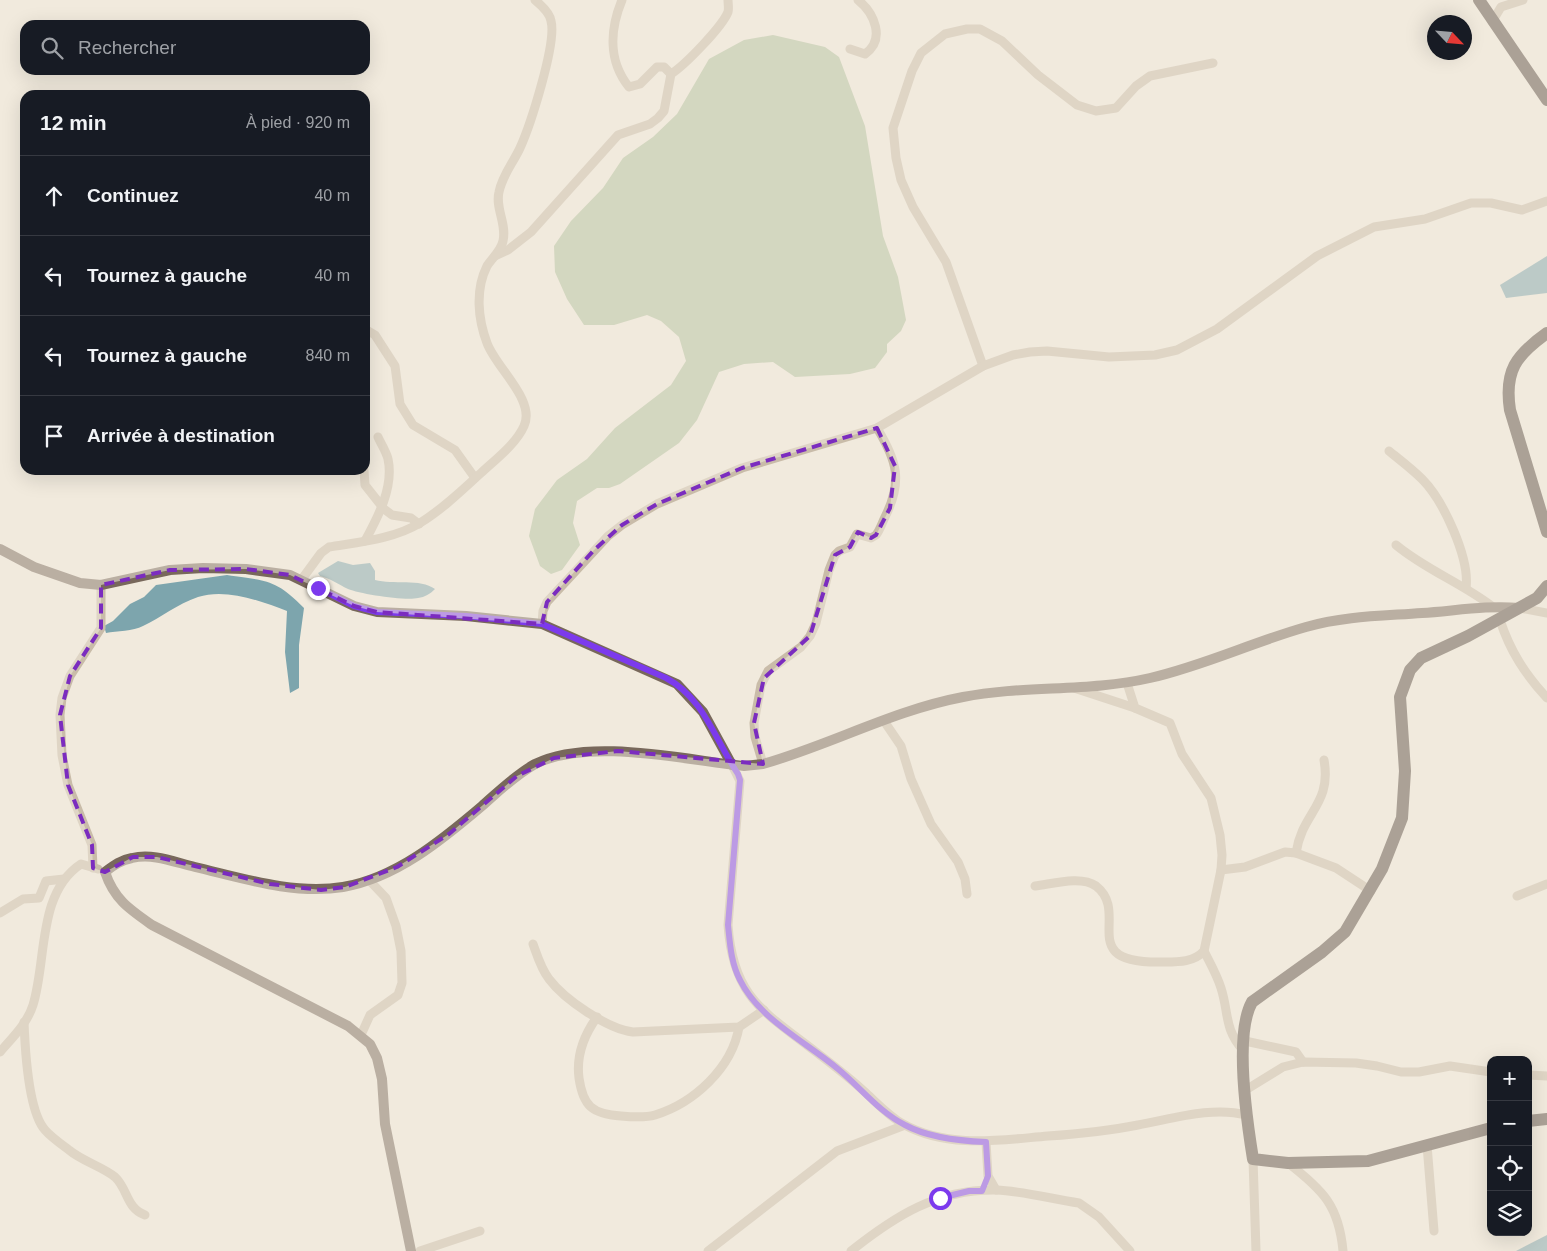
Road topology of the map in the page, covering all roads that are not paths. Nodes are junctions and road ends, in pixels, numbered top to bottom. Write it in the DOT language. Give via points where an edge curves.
graph roads {
  1 [pos="535,0"];
  2 [pos="622,0"];
  3 [pos="728,0"];
  4 [pos="858,0"];
  5 [pos="1479,0"];
  6 [pos="1523,0"];
  7 [pos="1492,22"];
  8 [pos="850,49"];
  9 [pos="1213,62"];
  10 [pos="671,74"];
  11 [pos="1547,100"];
  12 [pos="1547,202"];
  13 [pos="495,256"];
  14 [pos="370,332"];
  15 [pos="1547,333"];
  16 [pos="983,366"];
  17 [pos="877,428"];
  18 [pos="378,438"];
  19 [pos="1389,451"];
  20 [pos="364,475"];
  21 [pos="475,478"];
  22 [pos="382,506"];
  23 [pos="419,524"];
  24 [pos="1547,532"];
  25 [pos="365,540"];
  26 [pos="1396,546"];
  27 [pos="0,550"];
  28 [pos="302,580"];
  29 [pos="102,585"];
  30 [pos="1547,586"];
  31 [pos="1466,588"];
  32 [pos="1493,607"];
  33 [pos="1520,608"];
  34 [pos="1547,613"];
  35 [pos="1500,620"];
  36 [pos="542,624"];
  37 [pos="1127,683"];
  38 [pos="1072,687"];
  39 [pos="1547,698"];
  40 [pos="1135,708"];
  41 [pos="884,720"];
  42 [pos="1324,760"];
  43 [pos="763,764"];
  44 [pos="732,765"];
  45 [pos="1296,853"];
  46 [pos="93,868"];
  47 [pos="1221,870"];
  48 [pos="106,872"];
  49 [pos="64,879"];
  50 [pos="369,880"];
  51 [pos="1547,884"];
  52 [pos="1035,886"];
  53 [pos="1371,891"];
  54 [pos="966,894"];
  55 [pos="1517,896"];
  56 [pos="0,913"];
  57 [pos="533,944"];
  58 [pos="1204,951"];
  59 [pos="764,1010"];
  60 [pos="597,1017"];
  61 [pos="24,1022"];
  62 [pos="740,1028"];
  63 [pos="361,1035"];
  64 [pos="1244,1046"];
  65 [pos="0,1052"];
  66 [pos="1303,1062"];
  67 [pos="1487,1071"];
  68 [pos="1532,1075"];
  69 [pos="1547,1076"];
  70 [pos="1244,1091"];
  71 [pos="1246,1114"];
  72 [pos="1547,1118"];
  73 [pos="1532,1121"];
  74 [pos="905,1125"];
  75 [pos="1487,1129"];
  76 [pos="986,1142"];
  77 [pos="1426,1145"];
  78 [pos="1253,1159"];
  79 [pos="1288,1163"];
  80 [pos="988,1176"];
  81 [pos="996,1190"];
  82 [pos="982,1191"];
  83 [pos="145,1214"];
  84 [pos="480,1231"];
  85 [pos="1434,1231"];
  86 [pos="410,1251"];
  87 [pos="420,1251"];
  88 [pos="708,1251"];
  89 [pos="851,1251"];
  90 [pos="1130,1251"];
  91 [pos="1256,1251"];
  92 [pos="1343,1251"];
  1 -- 13 [label="street" via="551,18 547,63 524,138 498,194 504,232 503,243"];
  2 -- 10 [label="street" via="612,36 614,58 624,80 629,87 640,84 657,67 664,67"];
  3 -- 10 [label="street" via="728,11 717,27 683,66"];
  4 -- 8 [label="street" via="872,17 875,44 865,54"];
  5 -- 7 [label="highway"];
  6 -- 7 [label="street" via="1501,7"];
  7 -- 11 [label="highway"];
  9 -- 16 [label="street" via="1150,76 1116,108 1096,111 1077,105 1002,41 980,29 946,34 921,53 893,128 896,158 913,207 946,262"];
  10 -- 13 [label="street" via="664,110 658,118 618,135 532,232"];
  12 -- 16 [label="street" via="1522,210 1491,203 1471,203 1425,219 1374,227 1317,256 1217,329 1177,350 1155,355 1110,357 1030,352"];
  13 -- 21 [label="street" via="488,264 479,292 482,328 492,356 525,402 528,416 518,436"];
  14 -- 21 [label="street" via="395,366 400,404 413,426 455,450"];
  15 -- 24 [label="highway" via="1524,349 1517,359 1508,384 1508,398"];
  16 -- 17 [label="street"];
  17 -- 36 [label="street" via="742,468 657,504 622,525 594,550 547,602"];
  17 -- 43 [label="street" via="896,466 894,495 876,535 871,538 859,534 850,547 835,555 821,595 816,623 806,642 768,671 764,678 754,723"];
  18 -- 22 [label="street" via="386,453 389,472"];
  19 -- 31 [label="street" via="1422,479 1438,502 1467,570"];
  20 -- 22 [label="street" via="365,485"];
  21 -- 23 [label="street" via="439,511"];
  22 -- 23 [label="street" via="392,515 411,518"];
  22 -- 25 [label="street"];
  23 -- 25 [label="street" via="392,535"];
  25 -- 28 [label="street" via="329,548 321,553"];
  26 -- 31 [label="street"];
  27 -- 29 [label="main road" via="58,576"];
  28 -- 29 [label="main road" via="266,571 203,568 161,572"];
  28 -- 36 [label="main road" via="354,606 377,612"];
  29 -- 46 [label="street" via="101,628 70,676 60,714 62,755 68,785 92,845"];
  30 -- 33 [label="highway" via="1537,598"];
  31 -- 32 [label="street"];
  32 -- 33 [label="main road"];
  32 -- 37 [label="main road" via="1334,620"];
  33 -- 34 [label="street"];
  33 -- 35 [label="highway"];
  35 -- 39 [label="street" via="1519,663"];
  35 -- 53 [label="highway" via="1421,658 1405,679 1399,708 1405,770 1402,818 1398,834"];
  36 -- 44 [label="main road" via="677,684 703,712"];
  37 -- 38 [label="main road"];
  37 -- 40 [label="street"];
  38 -- 40 [label="street"];
  38 -- 41 [label="main road" via="990,692 935,703"];
  40 -- 47 [label="street" via="1170,723 1182,754 1206,787 1216,814"];
  41 -- 43 [label="main road"];
  41 -- 54 [label="street" via="901,746 911,779 931,824 958,862 965,879"];
  42 -- 45 [label="street" via="1324,794 1302,830"];
  43 -- 44 [label="main road"];
  44 -- 50 [label="main road" via="618,751 554,758 517,776 449,834 417,856"];
  44 -- 59 [label="street" via="740,780 728,925 730,948 739,980"];
  45 -- 47 [label="street" via="1285,852 1244,867"];
  45 -- 53 [label="street" via="1336,868"];
  46 -- 48 [label="street"];
  46 -- 49 [label="street" via="81,864"];
  47 -- 58 [label="street"];
  48 -- 50 [label="main road" via="117,862 157,857 293,888 321,890"];
  48 -- 63 [label="main road" via="110,888 119,900 152,925"];
  49 -- 56 [label="street" via="46,881 39,898 23,899"];
  49 -- 61 [label="street" via="50,910 37,988"];
  50 -- 63 [label="street" via="386,898 396,926 402,983 398,995 370,1015"];
  51 -- 55 [label="street"];
  52 -- 58 [label="street" via="1081,881 1094,885 1107,899 1110,917 1107,935 1114,952 1120,956 1149,962 1185,961"];
  53 -- 64 [label="highway" via="1345,932 1252,1002 1248,1010"];
  57 -- 60 [label="street" via="549,979 574,1002"];
  58 -- 64 [label="street" via="1221,987 1229,1030 1233,1039"];
  59 -- 62 [label="street"];
  59 -- 74 [label="street"];
  60 -- 62 [label="street" via="613,1027 633,1032"];
  60 -- 62 [label="street" via="581,1047 580,1085 591,1109 617,1116 654,1116 710,1082 731,1052"];
  61 -- 65 [label="street"];
  61 -- 83 [label="street" via="31,1086 44,1130 69,1150 112,1175 121,1184 134,1210"];
  63 -- 86 [label="main road" via="377,1058"];
  64 -- 66 [label="street" via="1296,1052"];
  64 -- 70 [label="highway"];
  66 -- 67 [label="street" via="1356,1063 1401,1072 1450,1066"];
  66 -- 70 [label="street" via="1283,1067"];
  68 -- 69 [label="street"];
  70 -- 71 [label="highway"];
  71 -- 76 [label="street" via="1218,1112 1085,1134"];
  71 -- 78 [label="highway"];
  72 -- 73 [label="highway"];
  74 -- 76 [label="street" via="934,1135"];
  74 -- 88 [label="street" via="837,1150"];
  75 -- 77 [label="highway"];
  76 -- 80 [label="street"];
  77 -- 79 [label="highway" via="1377,1160"];
  77 -- 85 [label="street"];
  78 -- 79 [label="highway"];
  78 -- 91 [label="street"];
  79 -- 92 [label="street" via="1310,1180 1332,1205 1342,1234"];
  80 -- 81 [label="street"];
  80 -- 82 [label="street"];
  81 -- 82 [label="street"];
  81 -- 90 [label="street" via="1079,1203 1089,1208"];
  82 -- 89 [label="street" via="950,1194 907,1211"];
  84 -- 87 [label="street"];
}
